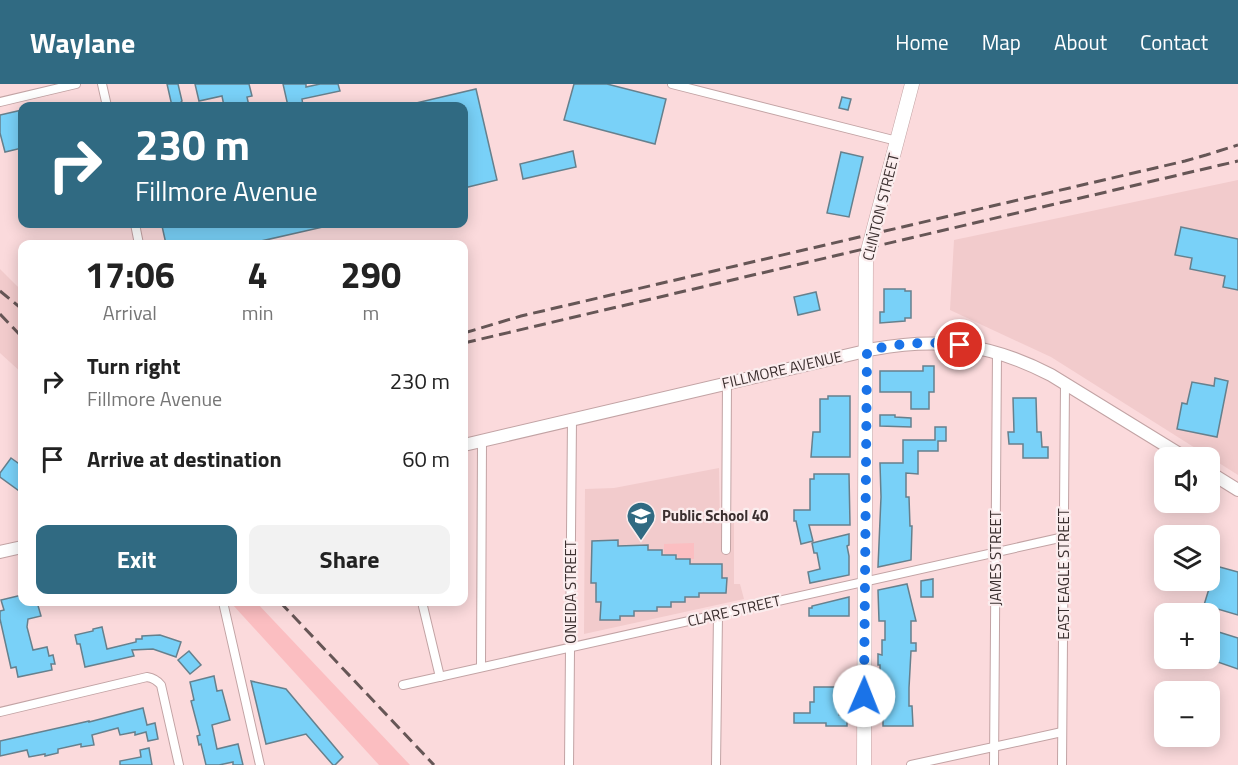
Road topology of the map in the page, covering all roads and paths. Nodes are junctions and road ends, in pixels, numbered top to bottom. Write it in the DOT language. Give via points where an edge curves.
graph roads {
  1 [pos="76,84"];
  2 [pos="102,84"];
  3 [pos="672,84"];
  4 [pos="912,84"];
  5 [pos="0,102"];
  6 [pos="106,102"];
  7 [pos="897,141"];
  8 [pos="867,351"];
  9 [pos="997,352"];
  10 [pos="728,383"];
  11 [pos="1065,384"];
  12 [pos="572,419"];
  13 [pos="482,441"];
  14 [pos="468,444"];
  15 [pos="1168,447"];
  16 [pos="1220,479"];
  17 [pos="1238,490"];
  18 [pos="1064,537"];
  19 [pos="18,548"];
  20 [pos="726,550"];
  21 [pos="0,552"];
  22 [pos="996,553"];
  23 [pos="865,582"];
  24 [pos="224,606"];
  25 [pos="423,606"];
  26 [pos="718,615"];
  27 [pos="570,648"];
  28 [pos="480,667"];
  29 [pos="440,676"];
  30 [pos="403,685"];
  31 [pos="0,712"];
  32 [pos="1062,732"];
  33 [pos="994,747"];
  34 [pos="179,765"];
  35 [pos="260,765"];
  36 [pos="569,765"];
  37 [pos="716,765"];
  38 [pos="864,765"];
  39 [pos="911,765"];
  40 [pos="994,765"];
  41 [pos="1062,765"];
  1 -- 5 [label="street"];
  2 -- 6 [label="street"];
  3 -- 7 [label="street"];
  4 -- 7 [label="main road, CLINTON STREET"];
  7 -- 8 [label="main road, CLINTON STREET" via="866,258"];
  8 -- 9 [label="street, FILLMORE AVENUE" via="948,343"];
  8 -- 10 [label="street, FILLMORE AVENUE"];
  8 -- 23 [label="main road, CLINTON STREET"];
  9 -- 11 [label="street, FILLMORE AVENUE" via="1029,363"];
  9 -- 22 [label="street, JAMES STREET"];
  10 -- 12 [label="street, FILLMORE AVENUE"];
  10 -- 20 [label="street"];
  11 -- 15 [label="street, FILLMORE AVENUE"];
  11 -- 18 [label="street, EAST EAGLE STREET"];
  12 -- 13 [label="street, FILLMORE AVENUE"];
  12 -- 27 [label="street, ONEIDA STREET"];
  13 -- 14 [label="street, FILLMORE AVENUE"];
  13 -- 28 [label="street"];
  16 -- 17 [label="street"];
  18 -- 22 [label="street, CLARE STREET"];
  18 -- 32 [label="street, EAST EAGLE STREET"];
  19 -- 21 [label="street"];
  22 -- 23 [label="street, CLARE STREET"];
  22 -- 33 [label="street, JAMES STREET"];
  23 -- 26 [label="street, CLARE STREET"];
  23 -- 38 [label="main road, CLINTON STREET"];
  24 -- 35 [label="street"];
  25 -- 29 [label="street"];
  26 -- 27 [label="street, CLARE STREET"];
  26 -- 37 [label="street"];
  27 -- 28 [label="street, CLARE STREET"];
  27 -- 36 [label="street, ONEIDA STREET"];
  28 -- 29 [label="street, CLARE STREET"];
  29 -- 30 [label="street, CLARE STREET"];
  31 -- 34 [label="street" via="152,678 161,685"];
  32 -- 33 [label="street"];
  32 -- 41 [label="street, EAST EAGLE STREET"];
  33 -- 39 [label="street"];
  33 -- 40 [label="street, JAMES STREET"];
}
